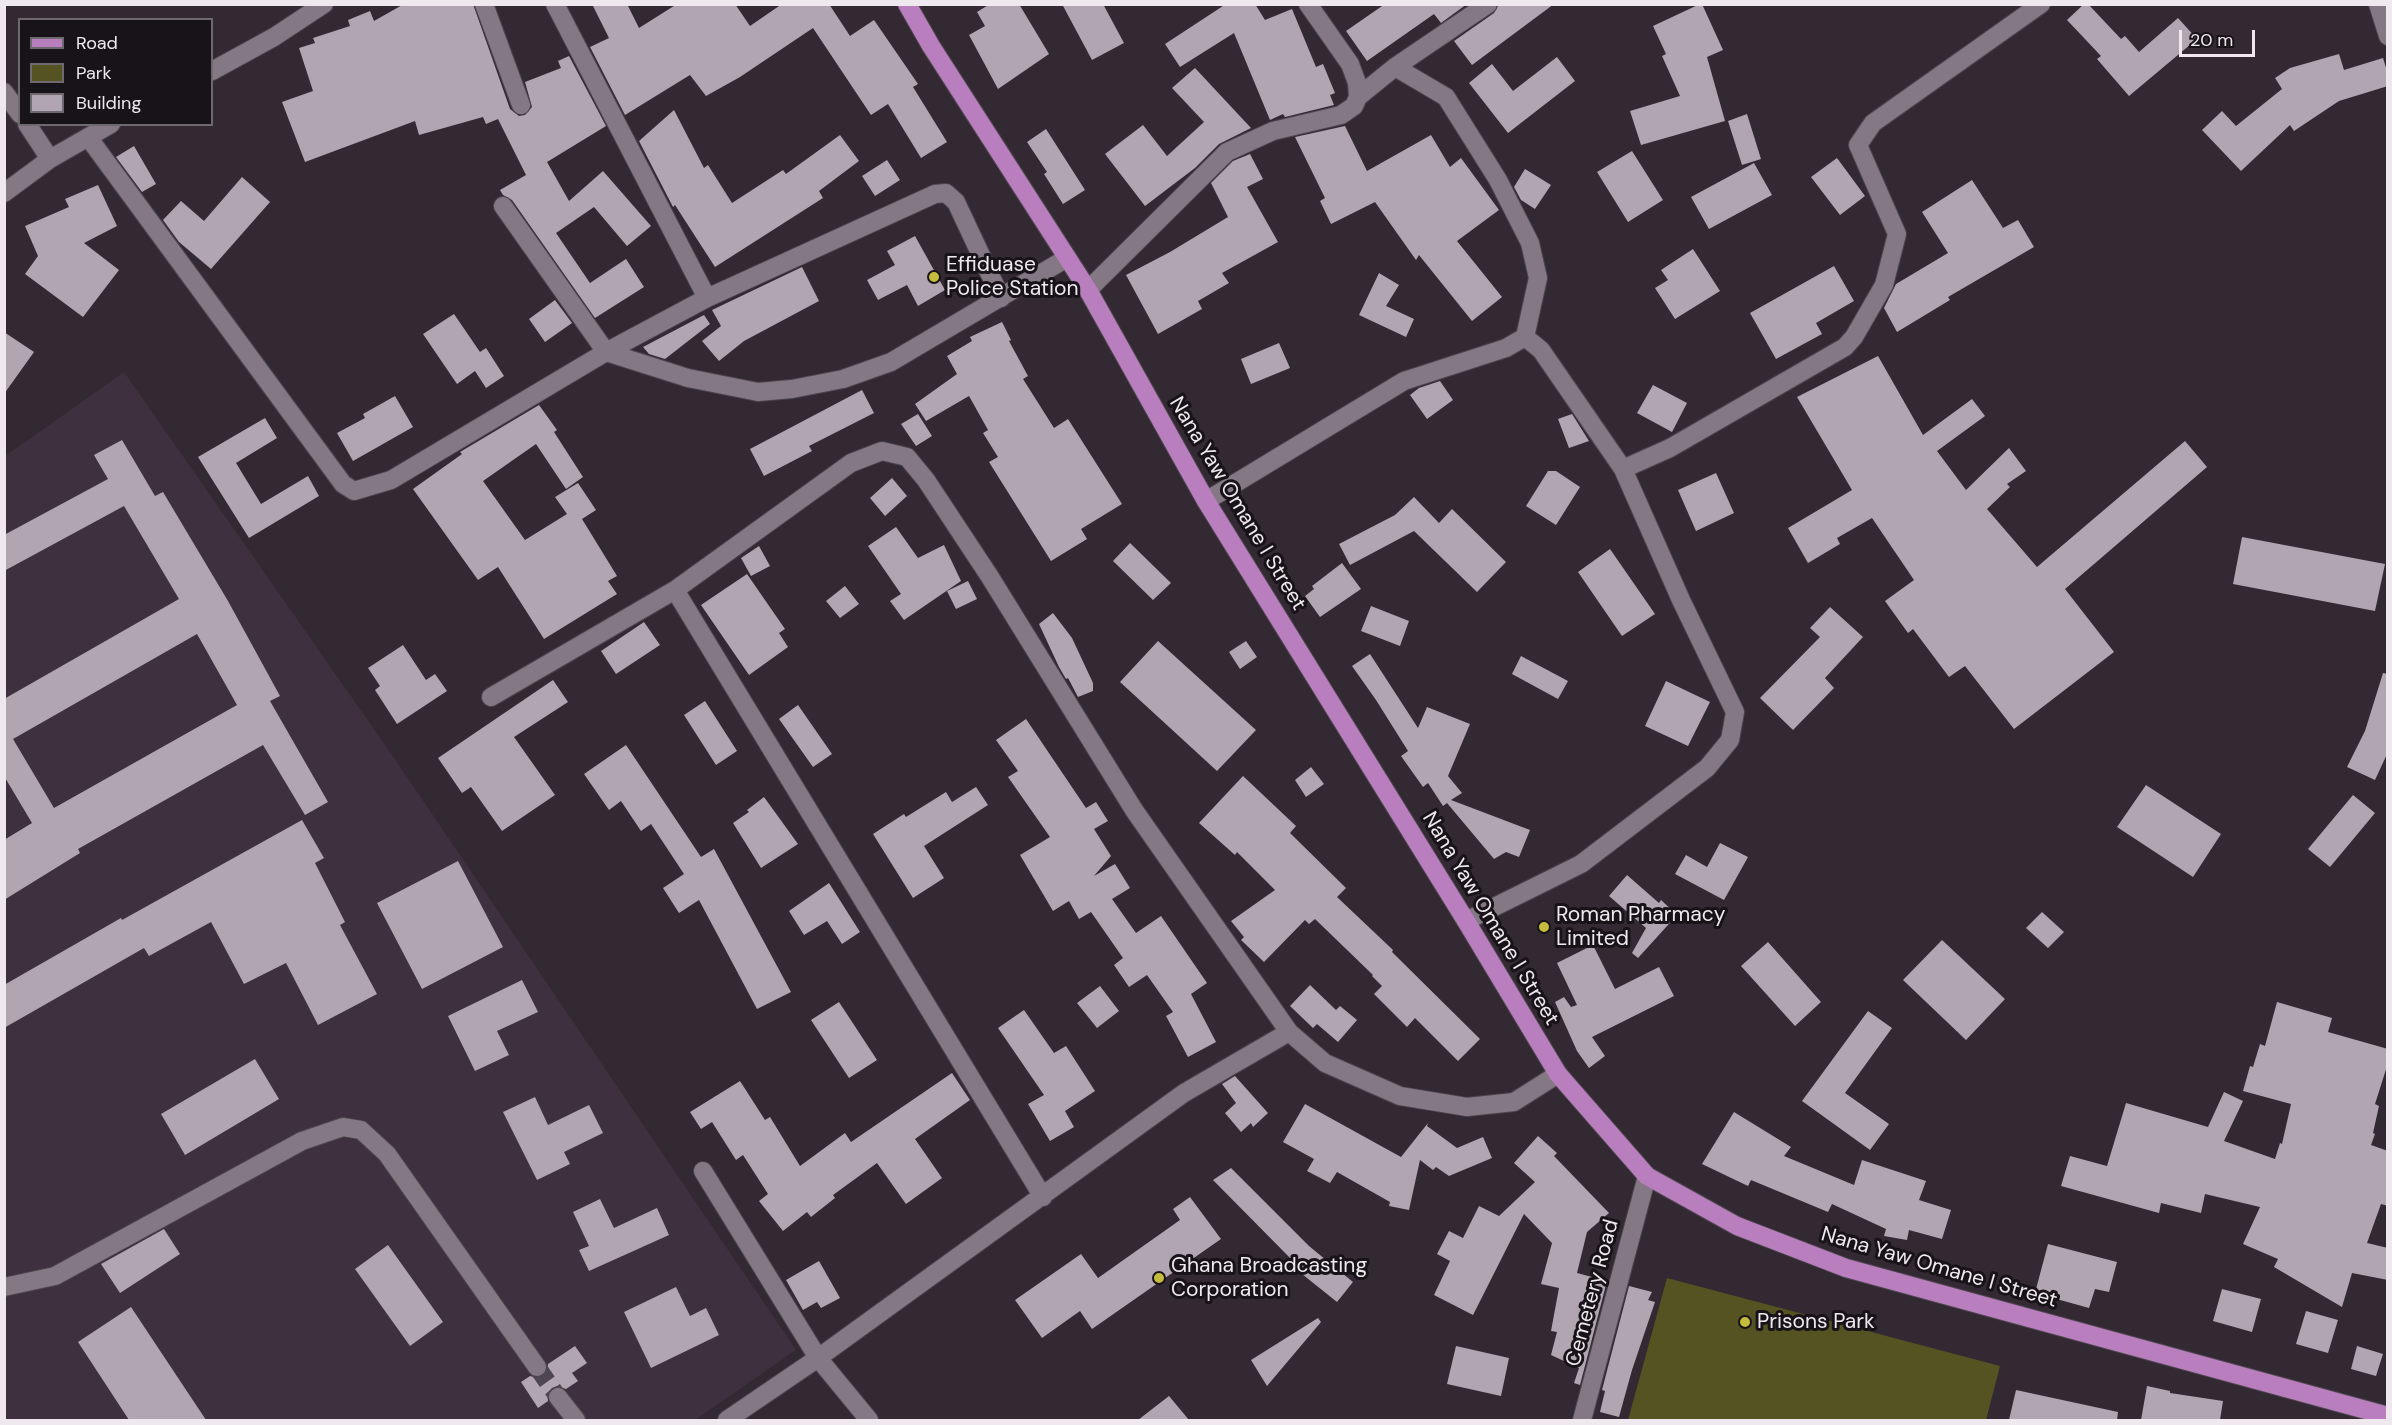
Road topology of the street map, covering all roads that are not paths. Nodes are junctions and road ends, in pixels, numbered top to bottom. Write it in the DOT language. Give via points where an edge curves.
graph roads {
  1 [pos="324,4"];
  2 [pos="484,4"];
  3 [pos="555,4"];
  4 [pos="907,4"];
  5 [pos="1308,4"];
  6 [pos="1488,4"];
  7 [pos="2041,4"];
  8 [pos="2378,4"];
  9 [pos="2388,36"];
  10 [pos="1395,67"];
  11 [pos="213,70"];
  12 [pos="4,92"];
  13 [pos="1358,97"];
  14 [pos="521,105"];
  15 [pos="18,111"];
  16 [pos="28,126"];
  17 [pos="107,126"];
  18 [pos="88,137"];
  19 [pos="50,159"];
  20 [pos="4,193"];
  21 [pos="503,206"];
  22 [pos="1067,258"];
  23 [pos="1088,290"];
  24 [pos="707,298"];
  25 [pos="1001,298"];
  26 [pos="1525,338"];
  27 [pos="606,352"];
  28 [pos="1623,469"];
  29 [pos="1206,501"];
  30 [pos="675,590"];
  31 [pos="491,697"];
  32 [pos="1466,921"];
  33 [pos="1288,1032"];
  34 [pos="1558,1074"];
  35 [pos="704,1171"];
  36 [pos="1647,1176"];
  37 [pos="1043,1197"];
  38 [pos="4,1287"];
  39 [pos="818,1358"];
  40 [pos="537,1367"];
  41 [pos="558,1397"];
  42 [pos="2388,1416"];
  43 [pos="576,1420"];
  44 [pos="727,1420"];
  45 [pos="869,1420"];
  46 [pos="1582,1420"];
  1 -- 11 [label="street"];
  2 -- 14 [label="street"];
  3 -- 24 [label="street"];
  4 -- 22 [label="main road, Nana Yaw Omane I Street"];
  5 -- 13 [label="street" via="1350,64"];
  6 -- 10 [label="street"];
  7 -- 28 [label="street" via="1873,123 1858,145 1897,234 1884,285 1854,337 1845,347 1670,448"];
  8 -- 9 [label="street"];
  10 -- 13 [label="street"];
  10 -- 26 [label="street" via="1446,98 1498,180 1530,243 1538,278"];
  12 -- 15 [label="street"];
  13 -- 23 [label="street" via="1354,106 1341,115 1273,131 1227,152"];
  16 -- 19 [label="street"];
  17 -- 18 [label="street"];
  18 -- 19 [label="street"];
  18 -- 27 [label="street" via="343,484 354,491 391,480"];
  19 -- 20 [label="street"];
  21 -- 27 [label="street"];
  22 -- 23 [label="main road, Nana Yaw Omane I Street"];
  22 -- 25 [label="street"];
  23 -- 29 [label="main road, Nana Yaw Omane I Street"];
  24 -- 25 [label="street" via="936,194 946,193 956,202"];
  24 -- 27 [label="street"];
  25 -- 27 [label="street" via="891,362 843,379 792,389 758,392 688,378"];
  26 -- 28 [label="street" via="1541,350"];
  26 -- 29 [label="street" via="1506,348 1404,381"];
  28 -- 32 [label="street" via="1735,712 1730,740 1707,768 1581,864"];
  29 -- 32 [label="main road, Nana Yaw Omane I Street"];
  30 -- 31 [label="street"];
  30 -- 33 [label="street" via="851,463 882,451 907,456 990,577 1154,838"];
  30 -- 37 [label="street"];
  32 -- 34 [label="main road, Nana Yaw Omane I Street"];
  33 -- 34 [label="street" via="1325,1063 1400,1096 1467,1107 1514,1102"];
  33 -- 37 [label="street" via="1184,1093"];
  34 -- 36 [label="main road, Nana Yaw Omane I Street"];
  35 -- 39 [label="street"];
  36 -- 42 [label="main road, Nana Yaw Omane I Street" via="1737,1226 1846,1268"];
  36 -- 46 [label="street, Cemetery Road"];
  37 -- 39 [label="street"];
  38 -- 40 [label="street" via="55,1276 302,1141 343,1127 361,1130 387,1154"];
  39 -- 44 [label="street"];
  39 -- 45 [label="street"];
  41 -- 43 [label="street"];
}
